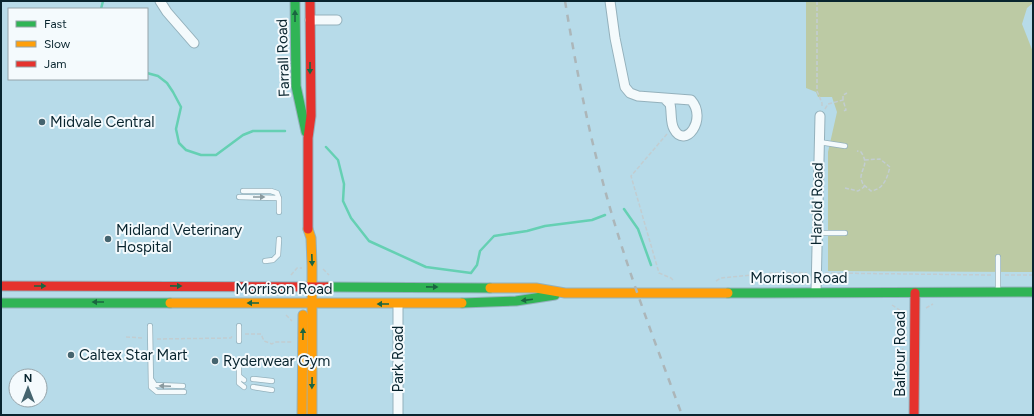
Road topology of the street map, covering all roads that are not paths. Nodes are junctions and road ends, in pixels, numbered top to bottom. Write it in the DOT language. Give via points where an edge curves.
graph roads {
  1 [pos="160,1"];
  2 [pos="296,1"];
  3 [pos="310,1"];
  4 [pos="610,1"];
  5 [pos="310,20"];
  6 [pos="337,20"];
  7 [pos="295,37"];
  8 [pos="310,37"];
  9 [pos="194,43"];
  10 [pos="310,85"];
  11 [pos="296,86"];
  12 [pos="664,98"];
  13 [pos="820,116"];
  14 [pos="308,138"];
  15 [pos="819,142"];
  16 [pos="845,146"];
  17 [pos="243,191"];
  18 [pos="239,197"];
  19 [pos="279,198"];
  20 [pos="279,212"];
  21 [pos="816,233"];
  22 [pos="845,233"];
  23 [pos="279,239"];
  24 [pos="998,257"];
  25 [pos="265,261"];
  26 [pos="1,286"];
  27 [pos="308,288"];
  28 [pos="816,292"];
  29 [pos="998,292"];
  30 [pos="1033,292"];
  31 [pos="565,293"];
  32 [pos="915,293"];
  33 [pos="1,303"];
  34 [pos="308,304"];
  35 [pos="398,304"];
  36 [pos="150,326"];
  37 [pos="239,326"];
  38 [pos="239,341"];
  39 [pos="239,366"];
  40 [pos="238,376"];
  41 [pos="150,378"];
  42 [pos="253,379"];
  43 [pos="244,380"];
  44 [pos="272,381"];
  45 [pos="183,386"];
  46 [pos="244,387"];
  47 [pos="253,387"];
  48 [pos="272,390"];
  49 [pos="184,392"];
  50 [pos="302,415"];
  51 [pos="312,415"];
  52 [pos="398,415"];
  53 [pos="914,415"];
  1 -- 9 [label="street"];
  7 -- 2 [label="main road, Farrall Road, one-way"];
  3 -- 5 [label="main road, Farrall Road"];
  4 -- 12 [label="street" via="625,88 638,96"];
  5 -- 6 [label="street"];
  5 -- 8 [label="main road, Farrall Road"];
  7 -- 8 [label="main road"];
  7 -- 11 [label="main road, Farrall Road"];
  8 -- 10 [label="main road, Farrall Road, one-way"];
  10 -- 11 [label="main road"];
  10 -- 14 [label="main road, Farrall Road" via="311,116"];
  11 -- 14 [label="main road, Farrall Road"];
  12 -- 12 [label="street" via="670,104 673,128 682,135 693,132 696,127 697,109 691,100"];
  13 -- 15 [label="street, Harold Road"];
  14 -- 27 [label="main road, Farrall Road" via="308,233 304,239"];
  15 -- 16 [label="lane"];
  15 -- 21 [label="street, Harold Road"];
  17 -- 19 [label="lane" via="271,191 277,193"];
  18 -- 19 [label="lane, one-way"];
  19 -- 20 [label="lane"];
  21 -- 22 [label="lane"];
  21 -- 28 [label="street, Harold Road"];
  23 -- 25 [label="lane" via="278,255 273,260"];
  24 -- 29 [label="lane"];
  26 -- 27 [label="main road, Morrison Road, one-way"];
  27 -- 31 [label="main road, Morrison Road, one-way" via="536,288"];
  27 -- 34 [label="main road, Farrall Road"];
  28 -- 31 [label="main road, Morrison Road"];
  28 -- 32 [label="main road, Morrison Road"];
  29 -- 30 [label="main road, Morrison Road"];
  29 -- 32 [label="main road, Morrison Road"];
  31 -- 35 [label="main road, Morrison Road, one-way" via="516,301"];
  32 -- 53 [label="main road, Balfour Road"];
  34 -- 33 [label="main road, Morrison Road, one-way"];
  35 -- 34 [label="main road, Morrison Road, one-way"];
  50 -- 34 [label="main road, Farrall Road, one-way"];
  34 -- 51 [label="main road, Farrall Road, one-way"];
  35 -- 52 [label="street, Park Road"];
  36 -- 41 [label="lane"];
  37 -- 38 [label="lane"];
  39 -- 40 [label="lane"];
  40 -- 43 [label="lane"];
  40 -- 46 [label="lane" via="239,383"];
  45 -- 41 [label="lane, one-way" via="155,385"];
  41 -- 49 [label="lane" via="150,387 157,392"];
  42 -- 44 [label="lane"];
  47 -- 48 [label="lane"];
}
